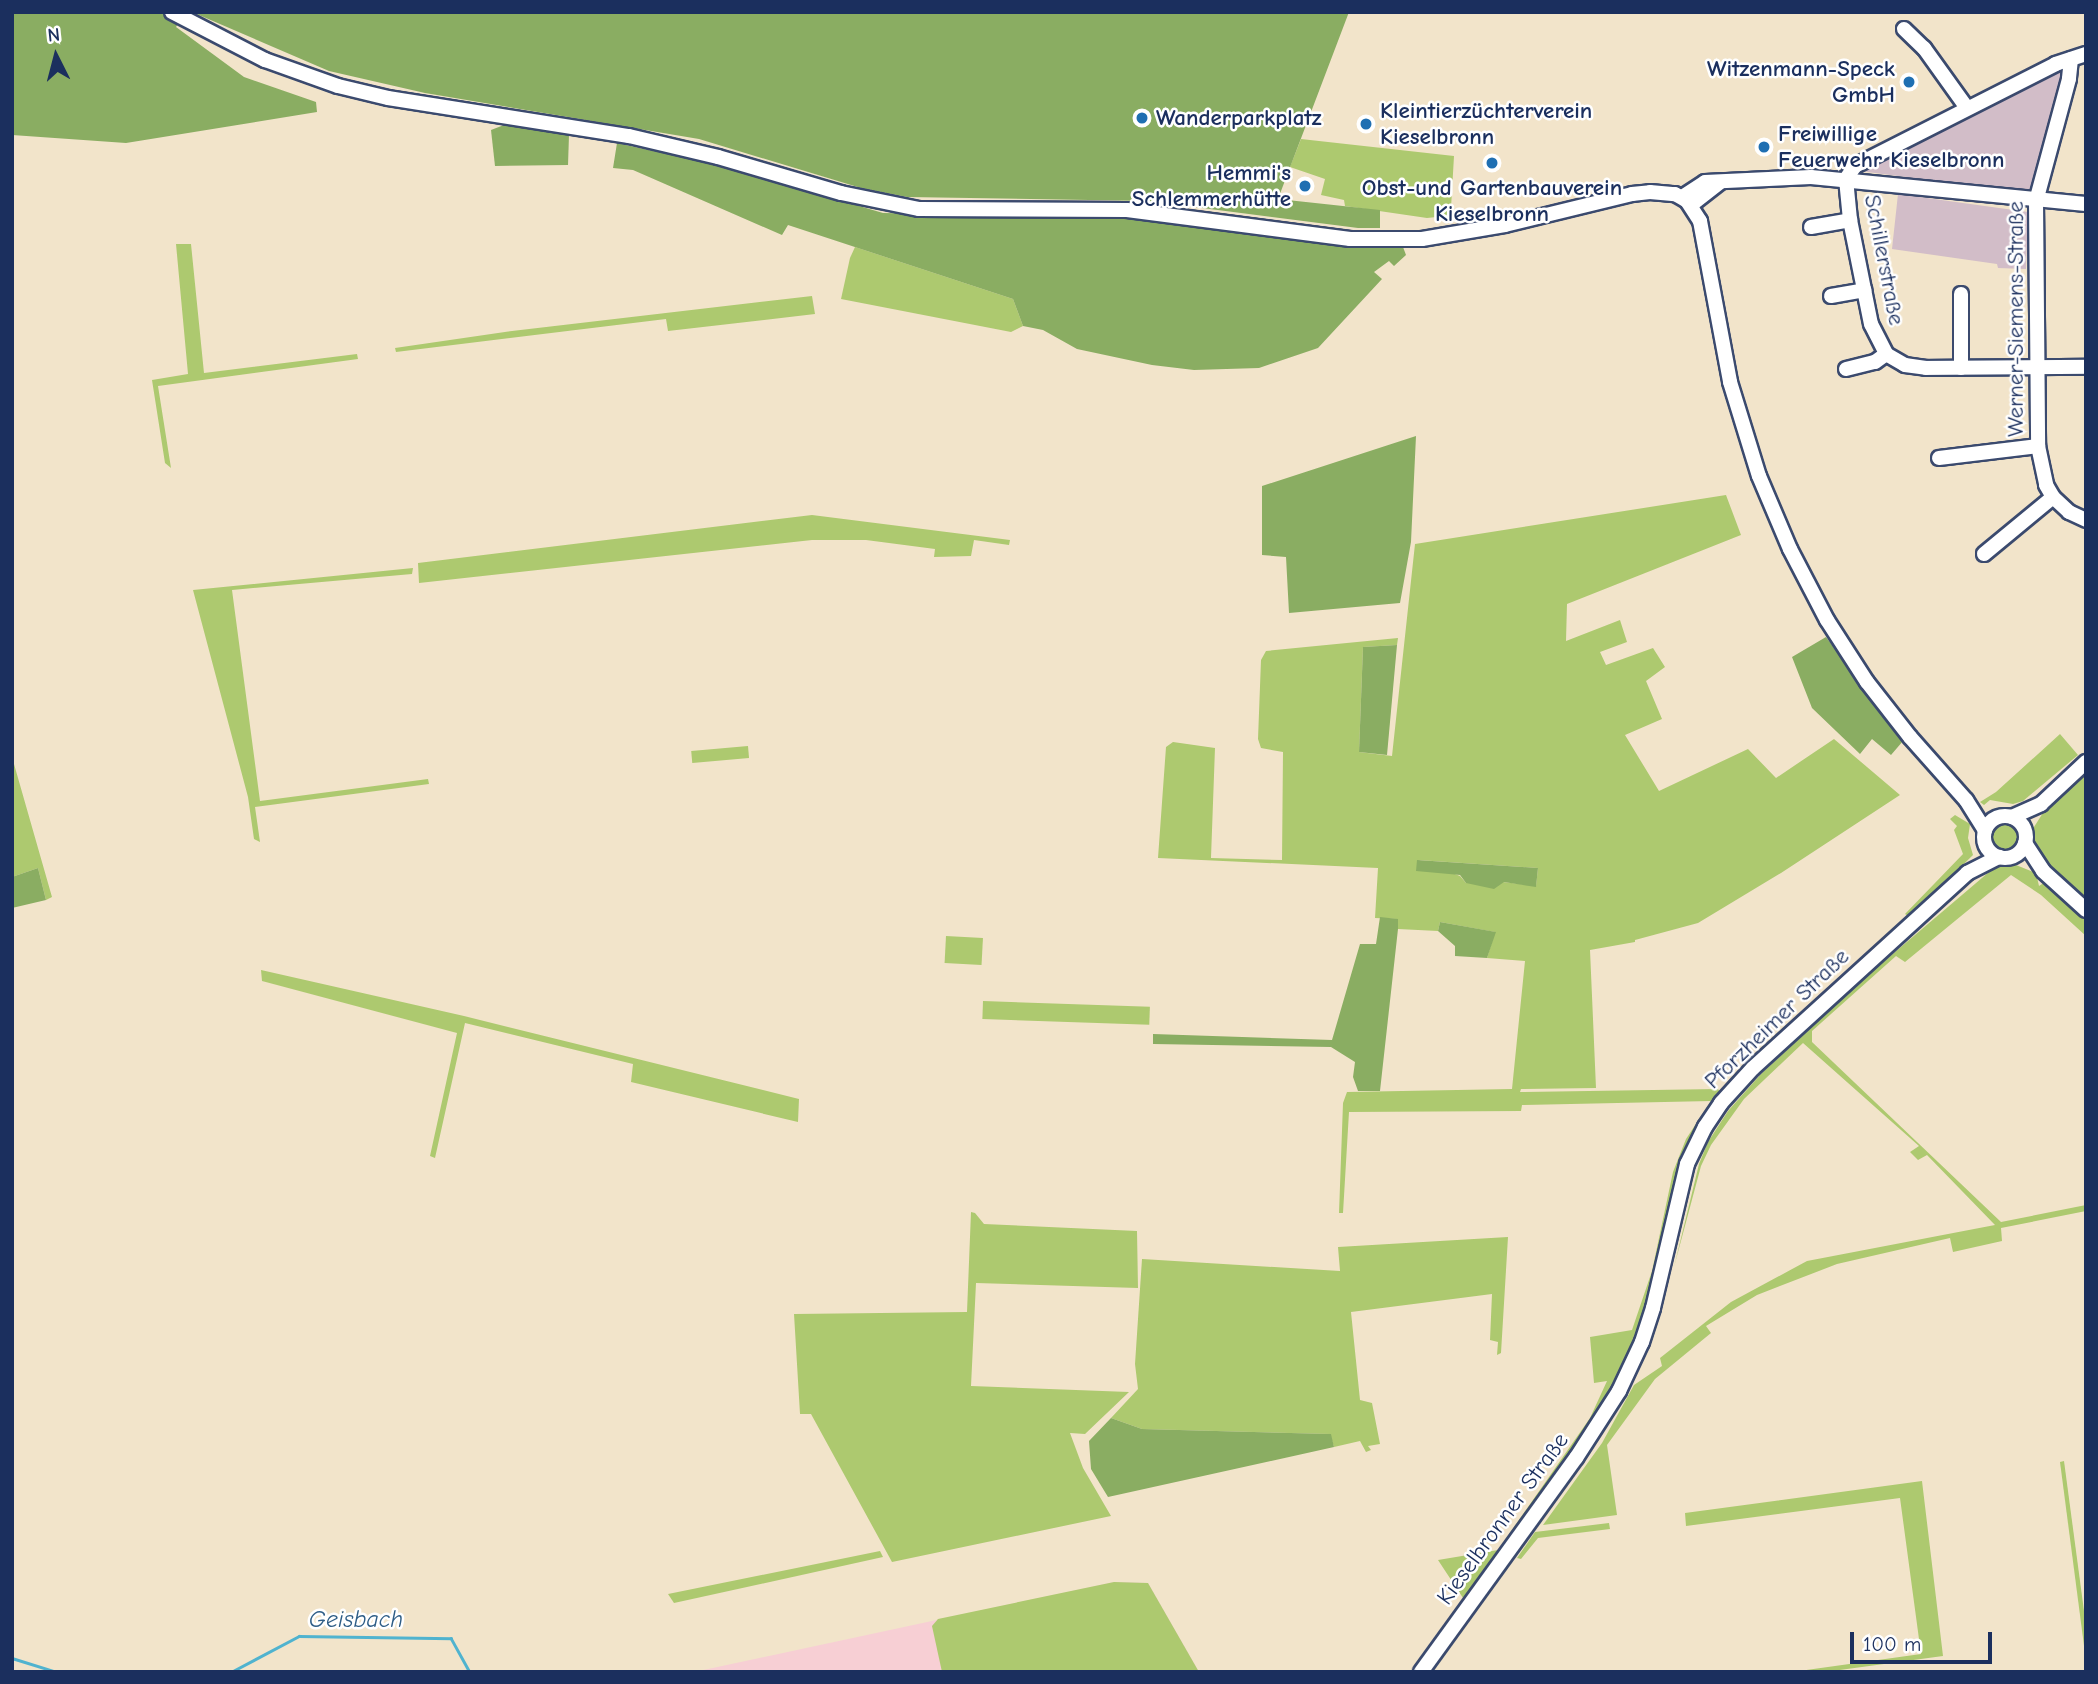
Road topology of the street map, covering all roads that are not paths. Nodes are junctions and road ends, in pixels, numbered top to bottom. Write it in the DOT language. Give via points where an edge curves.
graph roads {
  1 [pos="172,12"];
  2 [pos="1903,29"];
  3 [pos="2086,54"];
  4 [pos="2071,59"];
  5 [pos="1967,108"];
  6 [pos="1846,179"];
  7 [pos="1686,201"];
  8 [pos="2036,201"];
  9 [pos="2086,204"];
  10 [pos="1850,220"];
  11 [pos="1811,227"];
  12 [pos="1864,290"];
  13 [pos="1961,294"];
  14 [pos="1831,296"];
  15 [pos="1886,354"];
  16 [pos="2038,367"];
  17 [pos="2086,367"];
  18 [pos="1961,368"];
  19 [pos="1846,369"];
  20 [pos="2038,446"];
  21 [pos="1940,458"];
  22 [pos="2053,497"];
  23 [pos="2086,520"];
  24 [pos="1984,554"];
  25 [pos="2086,762"];
  26 [pos="1966,800"];
  27 [pos="2041,804"];
  28 [pos="2006,817"];
  29 [pos="1985,836"];
  30 [pos="2025,837"];
  31 [pos="2005,857"];
  32 [pos="2043,871"];
  33 [pos="1967,873"];
  34 [pos="2086,910"];
  35 [pos="1619,1391"];
  36 [pos="1421,1672"];
  1 -- 7 [label="street" via="265,60 338,86 640,138 841,193 919,209 1127,210 1378,240 1455,235 1650,192 1665,192"];
  2 -- 5 [label="street" via="1924,48"];
  3 -- 4 [label="street"];
  4 -- 5 [label="street"];
  4 -- 8 [label="street, Werner-Siemens-Straße"];
  5 -- 6 [label="street" via="1855,166"];
  6 -- 7 [label="street" via="1768,177 1720,182"];
  6 -- 8 [label="street"];
  6 -- 10 [label="street, Schillerstraße"];
  7 -- 26 [label="street" via="1703,234 1722,350 1739,413 1790,549 1827,620 1867,682"];
  8 -- 9 [label="street"];
  8 -- 16 [label="street, Werner-Siemens-Straße"];
  10 -- 11 [label="street"];
  10 -- 12 [label="street, Schillerstraße"];
  12 -- 14 [label="street"];
  12 -- 15 [label="street, Schillerstraße" via="1871,324"];
  13 -- 18 [label="street"];
  15 -- 18 [label="street, Schillerstraße" via="1905,365"];
  15 -- 19 [label="street" via="1875,362"];
  16 -- 17 [label="street, Schillerstraße"];
  16 -- 18 [label="street, Schillerstraße"];
  16 -- 20 [label="street, Werner-Siemens-Straße"];
  20 -- 21 [label="street"];
  20 -- 22 [label="street, Werner-Siemens-Straße"];
  22 -- 23 [label="street"];
  22 -- 24 [label="street"];
  25 -- 27 [label="street"];
  26 -- 28 [label="street"];
  26 -- 29 [label="street"];
  27 -- 28 [label="street"];
  27 -- 30 [label="street"];
  28 -- 29 [label="street"];
  28 -- 30 [label="street" via="2022,824"];
  29 -- 31 [label="street" via="1989,850"];
  29 -- 33 [label="street, Pforzheimer Straße"];
  30 -- 31 [label="street"];
  30 -- 32 [label="street"];
  31 -- 32 [label="street"];
  31 -- 33 [label="street, Pforzheimer Straße"];
  32 -- 34 [label="street"];
  33 -- 35 [label="street, Pforzheimer Straße" via="1761,1060 1721,1103 1687,1164 1653,1308"];
  35 -- 36 [label="street, Kieselbronner Straße"];
}
